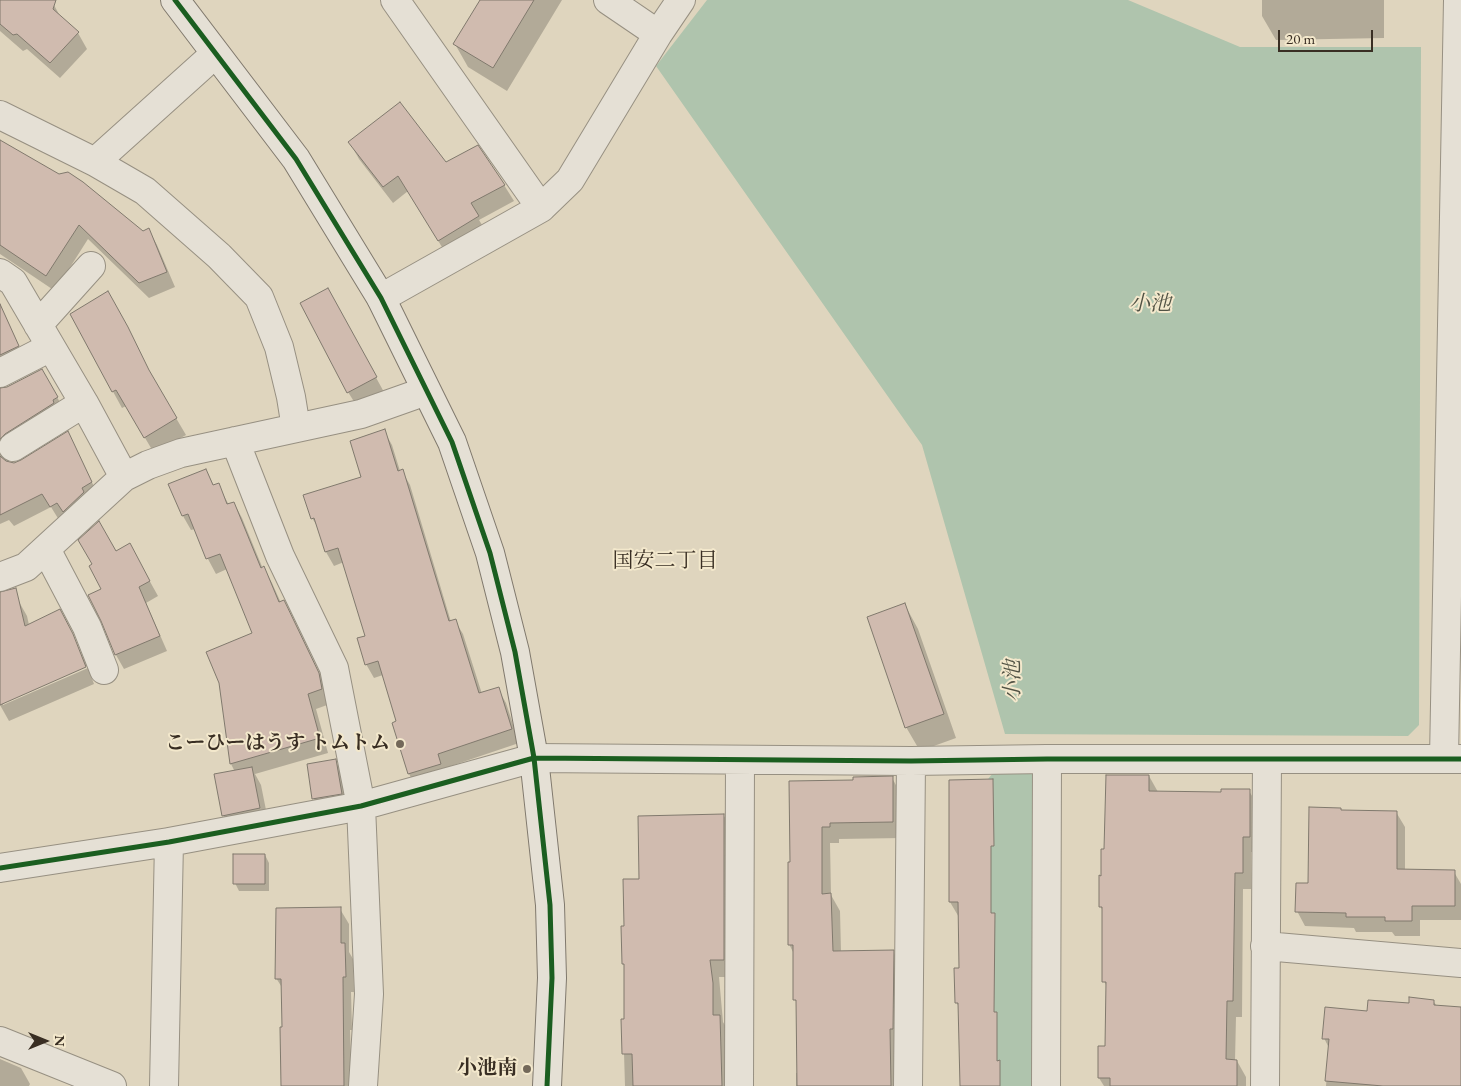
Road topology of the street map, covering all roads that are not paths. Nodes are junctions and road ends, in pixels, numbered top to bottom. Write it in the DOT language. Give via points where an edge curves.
graph roads {
  1 [pos="175,0"];
  2 [pos="395,0"];
  3 [pos="608,0"];
  4 [pos="681,0"];
  5 [pos="1458,0"];
  6 [pos="658,34"];
  7 [pos="215,54"];
  8 [pos="0,115"];
  9 [pos="1458,149"];
  10 [pos="95,162"];
  11 [pos="541,208"];
  12 [pos="91,266"];
  13 [pos="0,273"];
  14 [pos="381,298"];
  15 [pos="44,336"];
  16 [pos="0,373"];
  17 [pos="426,391"];
  18 [pos="84,403"];
  19 [pos="296,428"];
  20 [pos="235,441"];
  21 [pos="13,447"];
  22 [pos="124,477"];
  23 [pos="46,548"];
  24 [pos="0,578"];
  25 [pos="104,670"];
  26 [pos="534,758"];
  27 [pos="1046,759"];
  28 [pos="1268,759"];
  29 [pos="1452,759"];
  30 [pos="740,760"];
  31 [pos="911,761"];
  32 [pos="361,806"];
  33 [pos="169,842"];
  34 [pos="0,868"];
  35 [pos="1265,946"];
  36 [pos="1461,963"];
  37 [pos="0,1041"];
  38 [pos="112,1086"];
  39 [pos="164,1086"];
  40 [pos="363,1086"];
  41 [pos="547,1086"];
  42 [pos="739,1086"];
  43 [pos="908,1086"];
  44 [pos="1046,1086"];
  45 [pos="1265,1086"];
  1 -- 7 [label="street"];
  2 -- 11 [label="street"];
  3 -- 6 [label="street"];
  4 -- 6 [label="street"];
  5 -- 9 [label="street"];
  6 -- 11 [label="street" via="570,180"];
  7 -- 10 [label="street"];
  7 -- 14 [label="street" via="296,159"];
  8 -- 10 [label="street"];
  9 -- 29 [label="street"];
  10 -- 19 [label="street" via="145,191 259,297 279,347"];
  11 -- 14 [label="street"];
  12 -- 15 [label="street"];
  13 -- 15 [label="street" via="13,282"];
  14 -- 17 [label="street"];
  15 -- 16 [label="street"];
  15 -- 18 [label="street"];
  17 -- 19 [label="street" via="362,414"];
  17 -- 26 [label="street" via="452,442 490,553 515,652"];
  18 -- 21 [label="street"];
  18 -- 22 [label="street"];
  19 -- 20 [label="street"];
  20 -- 22 [label="street" via="180,453"];
  20 -- 32 [label="street" via="280,556 334,668"];
  22 -- 23 [label="street"];
  23 -- 24 [label="street" via="26,567"];
  23 -- 25 [label="street" via="87,627"];
  26 -- 30 [label="street"];
  26 -- 32 [label="street"];
  26 -- 41 [label="street" via="550,905 552,978"];
  27 -- 28 [label="street"];
  27 -- 31 [label="street"];
  27 -- 44 [label="street"];
  28 -- 29 [label="street"];
  28 -- 35 [label="street"];
  30 -- 31 [label="street"];
  30 -- 42 [label="street"];
  31 -- 43 [label="street"];
  32 -- 33 [label="street"];
  32 -- 40 [label="street" via="369,994"];
  33 -- 34 [label="street"];
  33 -- 39 [label="street"];
  35 -- 36 [label="street"];
  35 -- 45 [label="street"];
  37 -- 38 [label="street"];
}
